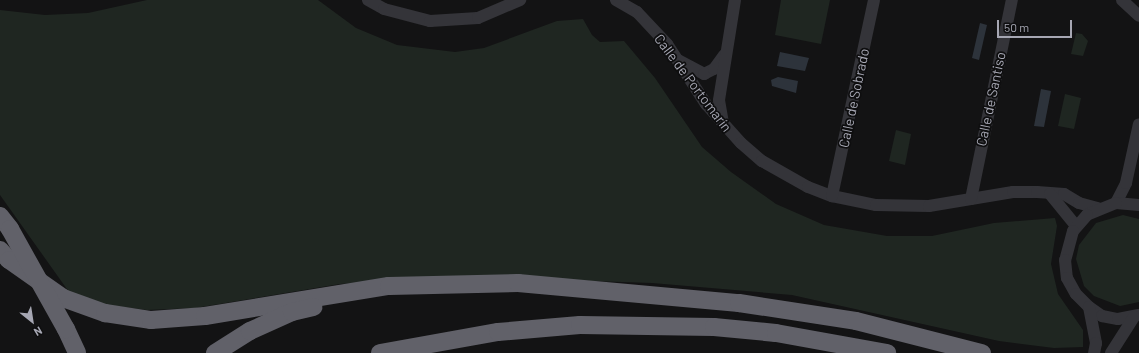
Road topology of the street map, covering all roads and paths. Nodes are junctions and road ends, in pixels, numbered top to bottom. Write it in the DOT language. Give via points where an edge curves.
graph roads {
  1 [pos="368,0"];
  2 [pos="509,0"];
  3 [pos="520,0"];
  4 [pos="616,0"];
  5 [pos="735,0"];
  6 [pos="874,0"];
  7 [pos="1012,0"];
  8 [pos="1122,0"];
  9 [pos="482,16"];
  10 [pos="1139,16"];
  11 [pos="725,54"];
  12 [pos="678,59"];
  13 [pos="1139,124"];
  14 [pos="726,128"];
  15 [pos="1050,194"];
  16 [pos="832,196"];
  17 [pos="971,199"];
  18 [pos="1116,203"];
  19 [pos="1139,204"];
  20 [pos="1098,208"];
  21 [pos="5,223"];
  22 [pos="1076,226"];
  23 [pos="0,250"];
  24 [pos="615,292"];
  25 [pos="1088,307"];
  26 [pos="1136,316"];
  27 [pos="77,353"];
  28 [pos="215,353"];
  29 [pos="380,353"];
  30 [pos="887,353"];
  31 [pos="982,353"];
  32 [pos="1094,353"];
  33 [pos="1111,353"];
  1 -- 9 [label="street" via="384,10 430,21"];
  2 -- 9 [label="street"];
  3 -- 9 [label="street"];
  4 -- 12 [label="street, Calle de Portomarín" via="636,12"];
  5 -- 11 [label="street"];
  6 -- 16 [label="street, Calle de Sobrado"];
  7 -- 17 [label="street, Calle de Santiso"];
  8 -- 10 [label="street"];
  11 -- 12 [label="street" via="714,69 704,74"];
  11 -- 14 [label="street" via="718,100"];
  12 -- 14 [label="street, Calle de Portomarín" via="706,104"];
  13 -- 18 [label="street" via="1126,183"];
  14 -- 16 [label="street, Calle de Portomarín" via="762,161 808,187"];
  15 -- 17 [label="street, Calle de Portomarín" via="1013,192"];
  15 -- 20 [label="street, Calle de Portomarín" via="1064,194 1079,203"];
  15 -- 22 [label="street"];
  16 -- 17 [label="street, Calle de Portomarín" via="876,204 928,206"];
  18 -- 19 [label="street"];
  18 -- 20 [label="street"];
  20 -- 22 [label="street"];
  21 -- 27 [label="highway, bridge" via="66,329"];
  22 -- 25 [label="street" via="1068,242 1066,272 1076,294"];
  23 -- 24 [label="highway" via="9,260 63,298 105,313 151,320 205,316 389,286 518,283"];
  24 -- 28 [label="highway" via="491,292 350,299 292,312 250,331"];
  24 -- 31 [label="highway" via="740,303 840,319"];
  25 -- 26 [label="street" via="1102,316 1118,319"];
  25 -- 32 [label="street" via="1096,343"];
  26 -- 33 [label="street"];
  29 -- 30 [label="highway" via="498,332 580,325 714,327 776,333"];
}
